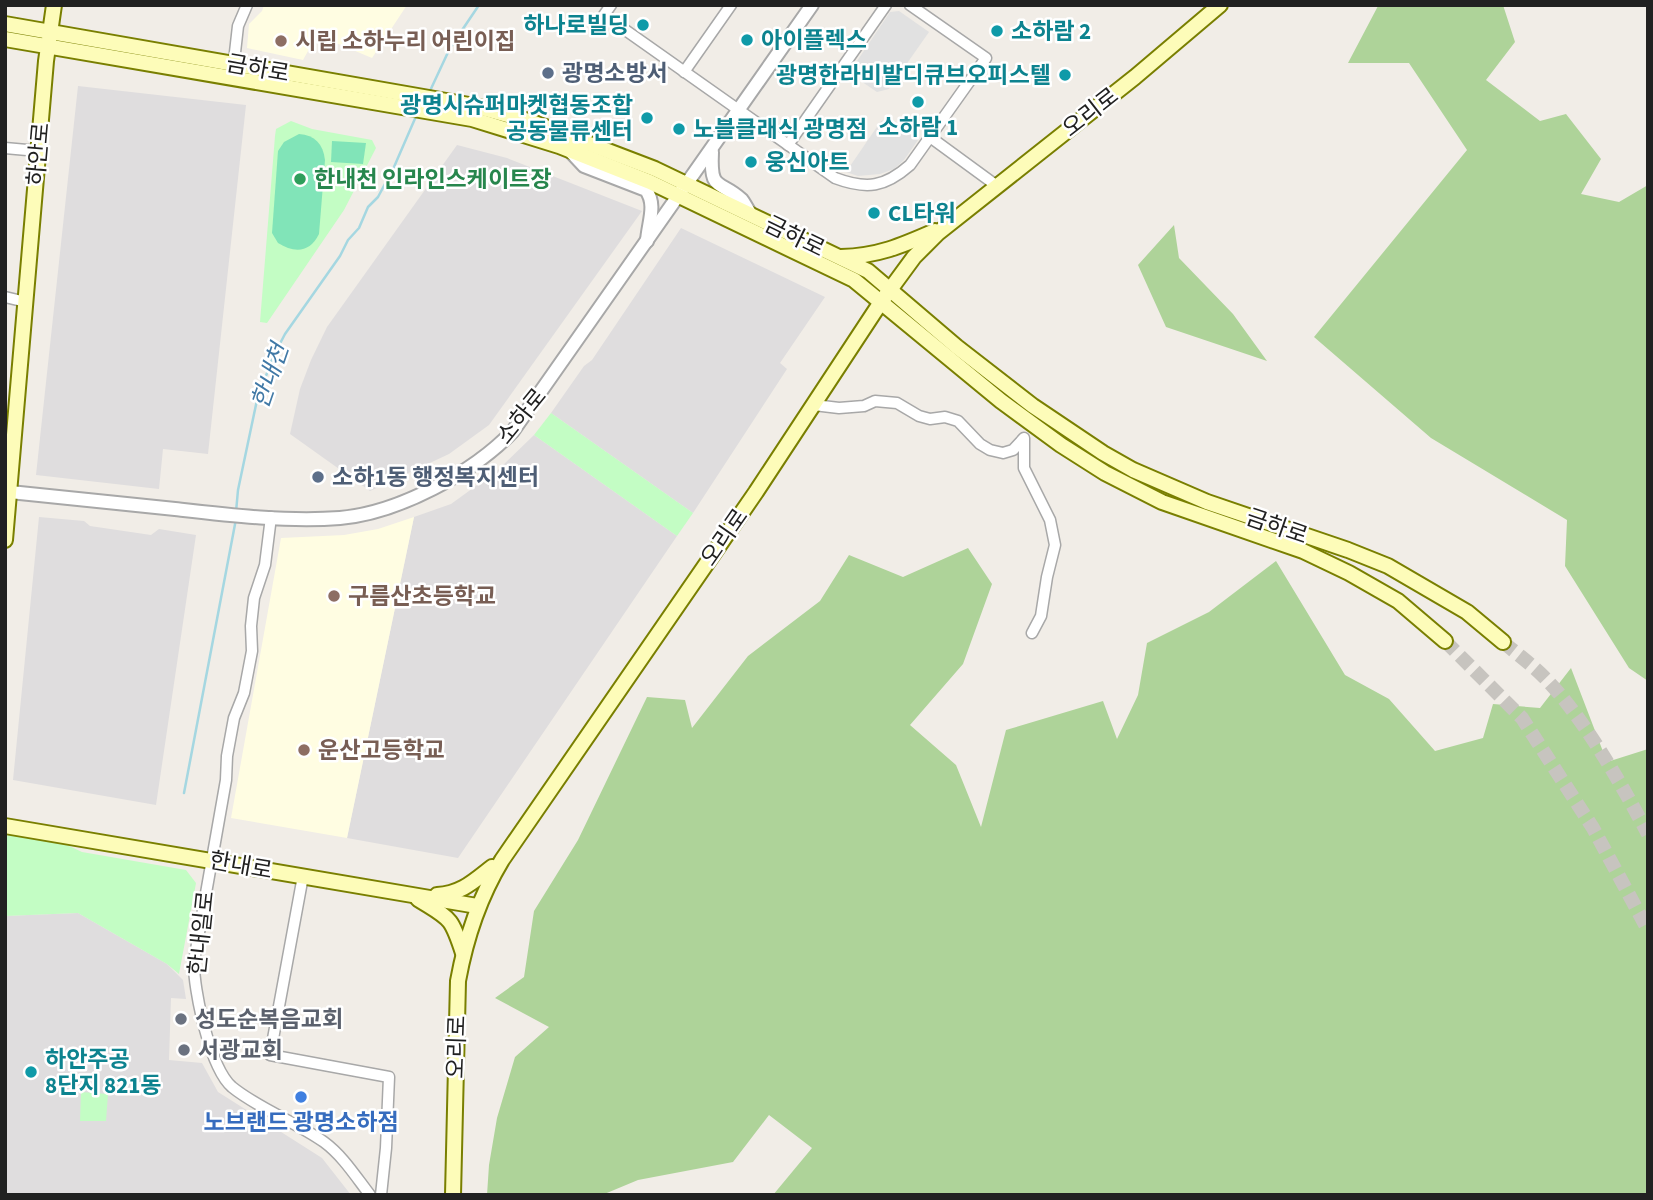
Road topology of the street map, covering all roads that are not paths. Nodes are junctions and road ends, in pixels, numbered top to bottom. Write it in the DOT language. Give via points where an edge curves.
graph roads {
  1 [pos="54,5"];
  2 [pos="247,5"];
  3 [pos="611,5"];
  4 [pos="731,5"];
  5 [pos="812,5"];
  6 [pos="886,5"];
  7 [pos="910,5"];
  8 [pos="1220,5"];
  9 [pos="5,24"];
  10 [pos="5,39"];
  11 [pos="49,39"];
  12 [pos="233,71"];
  13 [pos="684,72"];
  14 [pos="442,106"];
  15 [pos="740,111"];
  16 [pos="930,137"];
  17 [pos="788,145"];
  18 [pos="5,148"];
  19 [pos="569,149"];
  20 [pos="38,151"];
  21 [pos="712,151"];
  22 [pos="997,186"];
  23 [pos="684,190"];
  24 [pos="751,215"];
  25 [pos="946,226"];
  26 [pos="647,241"];
  27 [pos="838,257"];
  28 [pos="885,296"];
  29 [pos="5,297"];
  30 [pos="26,302"];
  31 [pos="814,405"];
  32 [pos="1027,420"];
  33 [pos="1024,438"];
  34 [pos="9,461"];
  35 [pos="8,490"];
  36 [pos="271,517"];
  37 [pos="5,540"];
  38 [pos="1032,633"];
  39 [pos="1445,640"];
  40 [pos="1503,642"];
  41 [pos="5,826"];
  42 [pos="210,860"];
  43 [pos="502,860"];
  44 [pos="303,876"];
  45 [pos="411,894"];
  46 [pos="477,906"];
  47 [pos="463,953"];
  48 [pos="370,1195"];
  49 [pos="381,1195"];
  50 [pos="453,1195"];
  1 -- 11 [label="main road, 하안로"];
  2 -- 12 [label="street" via="238,26"];
  3 -- 13 [label="street" via="604,15"];
  4 -- 13 [label="street"];
  5 -- 15 [label="street, 소하로"];
  6 -- 17 [label="street"];
  7 -- 16 [label="street" via="986,58"];
  8 -- 22 [label="main road, 오리로"];
  9 -- 11 [label="main road, 금하로"];
  10 -- 11 [label="main road, 금하로"];
  11 -- 12 [label="main road, 금하로"];
  11 -- 20 [label="main road, 하안로"];
  12 -- 14 [label="main road, 금하로"];
  13 -- 15 [label="street"];
  14 -- 19 [label="main road, 금하로"];
  14 -- 23 [label="main road, 금하로" via="531,122 655,169"];
  15 -- 17 [label="street"];
  15 -- 21 [label="street, 소하로"];
  16 -- 17 [label="street" via="899,174 883,184 869,185 835,178"];
  16 -- 22 [label="street"];
  18 -- 20 [label="street"];
  19 -- 23 [label="main road, 금하로"];
  19 -- 26 [label="street" via="584,166 646,190 653,207"];
  20 -- 30 [label="main road, 하안로"];
  21 -- 23 [label="street, 소하로"];
  21 -- 24 [label="street" via="712,177 741,200"];
  22 -- 25 [label="main road, 오리로"];
  23 -- 24 [label="main road, 금하로"];
  23 -- 26 [label="street, 소하로"];
  23 -- 28 [label="main road, 금하로"];
  24 -- 27 [label="main road, 금하로"];
  25 -- 27 [label="main road" via="890,251"];
  25 -- 28 [label="main road, 오리로" via="914,257"];
  26 -- 36 [label="street, 소하로" via="513,431 483,458 413,498 377,510 341,518"];
  27 -- 28 [label="main road, 금하로" via="869,271"];
  28 -- 31 [label="main road, 오리로"];
  28 -- 32 [label="main road, 금하로"];
  28 -- 40 [label="main road, 금하로" via="1033,406 1133,470 1207,502 1388,566 1467,612"];
  29 -- 30 [label="street"];
  30 -- 34 [label="main road, 하안로"];
  31 -- 33 [label="street" via="839,408 875,401 897,403 930,419 958,421 980,444 1003,453"];
  31 -- 43 [label="main road, 오리로"];
  32 -- 33 [label="street"];
  32 -- 39 [label="main road, 금하로" via="1128,486 1198,516 1303,551 1349,573 1398,601"];
  33 -- 38 [label="street" via="1024,468 1050,520 1055,545 1041,616"];
  34 -- 35 [label="main road, 하안로"];
  35 -- 36 [label="street, 소하로"];
  35 -- 37 [label="main road, 하안로"];
  36 -- 42 [label="street, 한내일로" via="265,565 254,598 252,651 234,718"];
  41 -- 42 [label="main road, 한내로"];
  42 -- 44 [label="main road, 한내로"];
  42 -- 48 [label="street, 한내일로" via="194,977 219,1069 231,1086 325,1143"];
  43 -- 45 [label="main road" via="460,891"];
  43 -- 46 [label="main road, 오리로"];
  44 -- 45 [label="main road, 한내로"];
  44 -- 49 [label="street" via="270,1055 389,1077"];
  45 -- 46 [label="main road, 한내로"];
  45 -- 47 [label="main road" via="451,922"];
  46 -- 47 [label="main road, 오리로"];
  47 -- 50 [label="main road, 오리로" via="458,981"];
}
